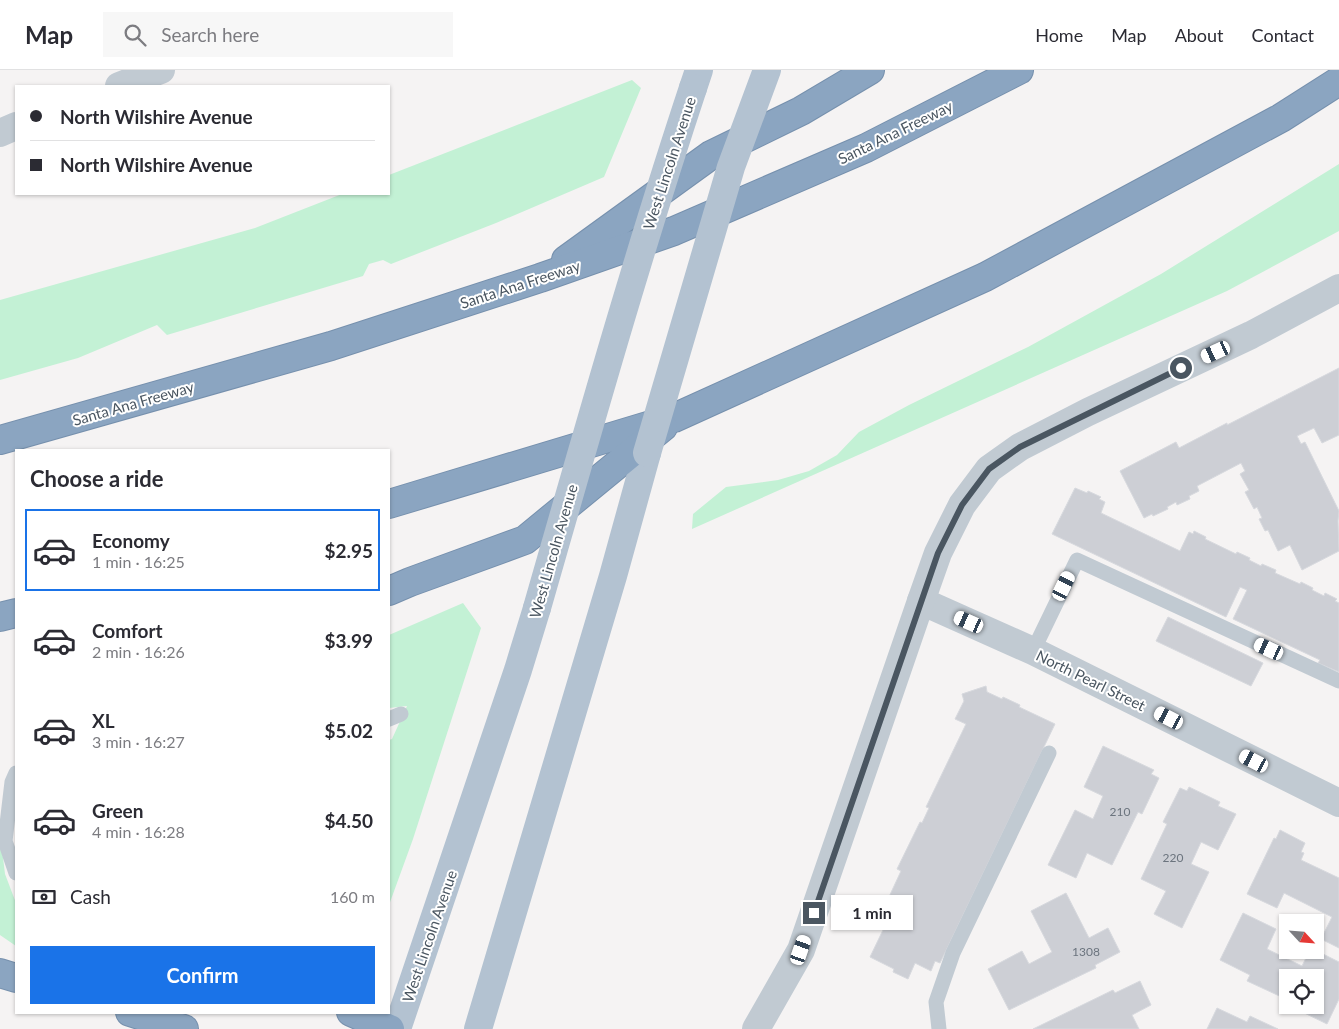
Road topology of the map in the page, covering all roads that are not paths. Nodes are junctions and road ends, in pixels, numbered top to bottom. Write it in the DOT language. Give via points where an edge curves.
graph roads {
  1 [pos="158,70"];
  2 [pos="767,70"];
  3 [pos="870,70"];
  4 [pos="1019,70"];
  5 [pos="696,79"];
  6 [pos="1339,81"];
  7 [pos="121,85"];
  8 [pos="15,126"];
  9 [pos="0,133"];
  10 [pos="540,278"];
  11 [pos="1339,288"];
  12 [pos="674,418"];
  13 [pos="0,440"];
  14 [pos="390,504"];
  15 [pos="390,591"];
  16 [pos="921,601"];
  17 [pos="15,613"];
  18 [pos="0,617"];
  19 [pos="1033,651"];
  20 [pos="1339,681"];
  21 [pos="1049,753"];
  22 [pos="9,781"];
  23 [pos="1339,803"];
  24 [pos="15,870"];
  25 [pos="0,973"];
  26 [pos="15,978"];
  27 [pos="136,1014"];
  28 [pos="356,1014"];
  29 [pos="184,1029"];
  30 [pos="390,1029"];
  31 [pos="397,1029"];
  32 [pos="478,1029"];
  33 [pos="756,1029"];
  34 [pos="940,1029"];
  1 -- 7 [label="street"];
  2 -- 32 [label="main road, bridge" via="713,224 613,576"];
  3 -- 10 [label="highway" via="800,111 711,155"];
  4 -- 10 [label="highway, Santa Ana Freeway" via="866,148 701,220"];
  5 -- 31 [label="main road, West Lincoln Avenue, bridge" via="653,209 518,670"];
  6 -- 12 [label="highway" via="1281,118 985,277"];
  8 -- 9 [label="street"];
  10 -- 13 [label="highway, Santa Ana Freeway" via="331,346"];
  11 -- 16 [label="street" via="1251,335 1020,447 989,469 962,505 938,553"];
  12 -- 14 [label="highway"];
  12 -- 15 [label="highway" via="524,540"];
  16 -- 19 [label="street, North Pearl Street"];
  16 -- 33 [label="street" via="801,950"];
  17 -- 18 [label="highway"];
  19 -- 20 [label="lane" via="1077,560"];
  19 -- 23 [label="street, North Pearl Street"];
  21 -- 34 [label="lane" via="953,954 936,1002"];
  22 -- 24 [label="lane" via="5,841"];
  25 -- 26 [label="highway"];
  27 -- 29 [label="highway"];
  28 -- 30 [label="highway"];
}
